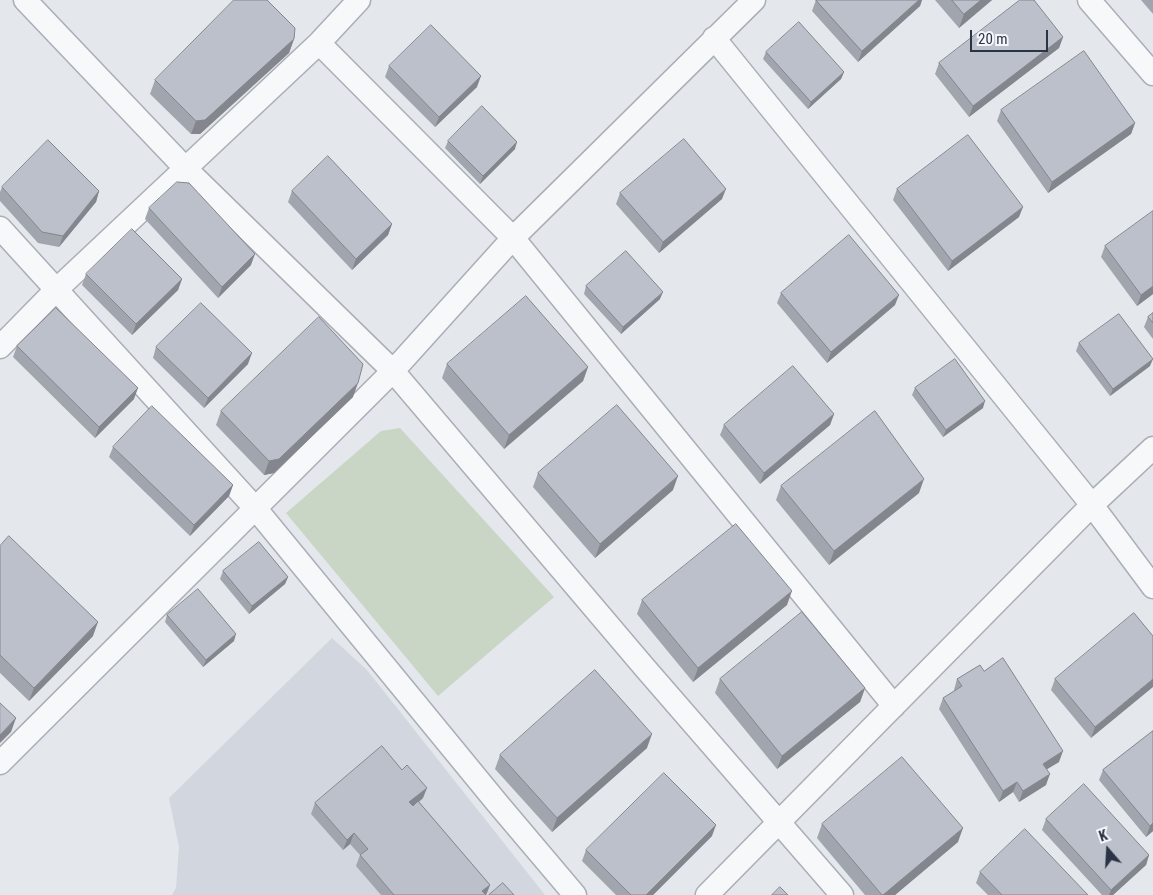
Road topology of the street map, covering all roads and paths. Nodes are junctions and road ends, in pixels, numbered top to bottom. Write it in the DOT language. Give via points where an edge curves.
graph roads {
  1 [pos="25,0"];
  2 [pos="359,0"];
  3 [pos="754,0"];
  4 [pos="1089,0"];
  5 [pos="714,38"];
  6 [pos="319,43"];
  7 [pos="1153,74"];
  8 [pos="185,168"];
  9 [pos="0,228"];
  10 [pos="513,238"];
  11 [pos="56,290"];
  12 [pos="0,347"];
  13 [pos="393,370"];
  14 [pos="1153,448"];
  15 [pos="1092,505"];
  16 [pos="256,509"];
  17 [pos="1153,587"];
  18 [pos="894,706"];
  19 [pos="0,763"];
  20 [pos="779,822"];
  21 [pos="576,895"];
  22 [pos="707,895"];
  23 [pos="842,895"];
  1 -- 8 [label="street"];
  2 -- 6 [label="street"];
  3 -- 5 [label="street"];
  4 -- 7 [label="street"];
  5 -- 10 [label="street"];
  5 -- 15 [label="street"];
  6 -- 8 [label="street"];
  6 -- 10 [label="street"];
  8 -- 11 [label="street"];
  8 -- 13 [label="street"];
  9 -- 11 [label="street"];
  10 -- 13 [label="street"];
  10 -- 18 [label="street"];
  11 -- 12 [label="street"];
  11 -- 16 [label="street"];
  13 -- 16 [label="street"];
  13 -- 20 [label="street"];
  14 -- 15 [label="street"];
  15 -- 17 [label="street"];
  15 -- 18 [label="street"];
  16 -- 19 [label="street"];
  16 -- 21 [label="street"];
  18 -- 20 [label="street"];
  20 -- 22 [label="street"];
  20 -- 23 [label="street"];
}
